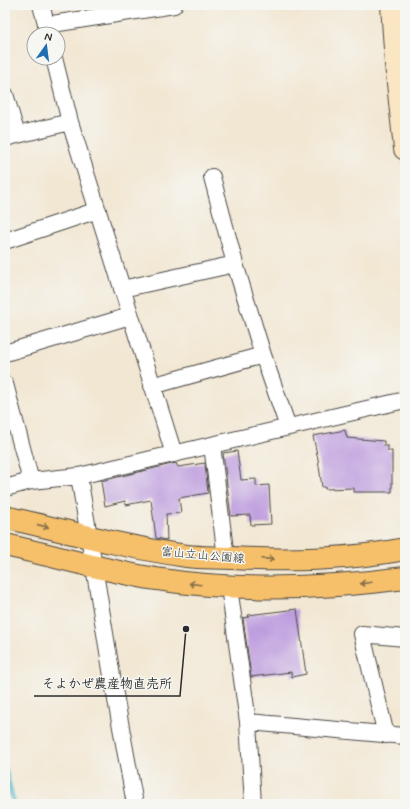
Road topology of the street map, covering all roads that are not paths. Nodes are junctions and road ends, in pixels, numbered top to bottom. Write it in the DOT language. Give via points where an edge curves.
graph roads {
  1 [pos="41,5"];
  2 [pos="174,5"];
  3 [pos="392,5"];
  4 [pos="47,26"];
  5 [pos="66,26"];
  6 [pos="56,66"];
  7 [pos="5,94"];
  8 [pos="70,122"];
  9 [pos="11,137"];
  10 [pos="405,149"];
  11 [pos="212,177"];
  12 [pos="98,210"];
  13 [pos="5,241"];
  14 [pos="235,264"];
  15 [pos="122,289"];
  16 [pos="130,316"];
  17 [pos="5,353"];
  18 [pos="263,356"];
  19 [pos="5,384"];
  20 [pos="152,386"];
  21 [pos="405,400"];
  22 [pos="288,427"];
  23 [pos="212,445"];
  24 [pos="174,454"];
  25 [pos="79,476"];
  26 [pos="31,481"];
  27 [pos="5,488"];
  28 [pos="5,517"];
  29 [pos="88,537"];
  30 [pos="5,544"];
  31 [pos="405,549"];
  32 [pos="226,558"];
  33 [pos="93,565"];
  34 [pos="405,578"];
  35 [pos="230,587"];
  36 [pos="405,638"];
  37 [pos="248,722"];
  38 [pos="386,735"];
  39 [pos="405,736"];
  40 [pos="135,804"];
  41 [pos="254,804"];
  1 -- 4 [label="street"];
  2 -- 5 [label="street"];
  3 -- 10 [label="main road"];
  6 -- 8 [label="street"];
  7 -- 9 [label="street"];
  8 -- 9 [label="street"];
  8 -- 12 [label="street"];
  11 -- 14 [label="street"];
  12 -- 13 [label="street"];
  12 -- 15 [label="street"];
  14 -- 15 [label="street"];
  14 -- 18 [label="street"];
  15 -- 16 [label="street"];
  16 -- 17 [label="street"];
  16 -- 20 [label="street"];
  18 -- 20 [label="street"];
  18 -- 22 [label="street"];
  19 -- 26 [label="street"];
  20 -- 24 [label="street"];
  21 -- 22 [label="street"];
  22 -- 23 [label="street"];
  23 -- 24 [label="street"];
  23 -- 32 [label="street"];
  24 -- 25 [label="street"];
  25 -- 26 [label="street"];
  25 -- 29 [label="street"];
  26 -- 27 [label="street"];
  28 -- 29 [label="main road, 富山立山公園線, one-way"];
  29 -- 32 [label="main road, 富山立山公園線" via="167,553"];
  29 -- 33 [label="street"];
  30 -- 33 [label="main road"];
  32 -- 31 [label="main road, 富山立山公園線, one-way" via="325,559"];
  35 -- 33 [label="main road, one-way" via="156,579"];
  33 -- 40 [label="street"];
  34 -- 35 [label="main road, one-way" via="312,587"];
  35 -- 37 [label="street"];
  36 -- 38 [label="street" via="362,634"];
  37 -- 38 [label="street"];
  37 -- 41 [label="street"];
  38 -- 39 [label="street"];
}
